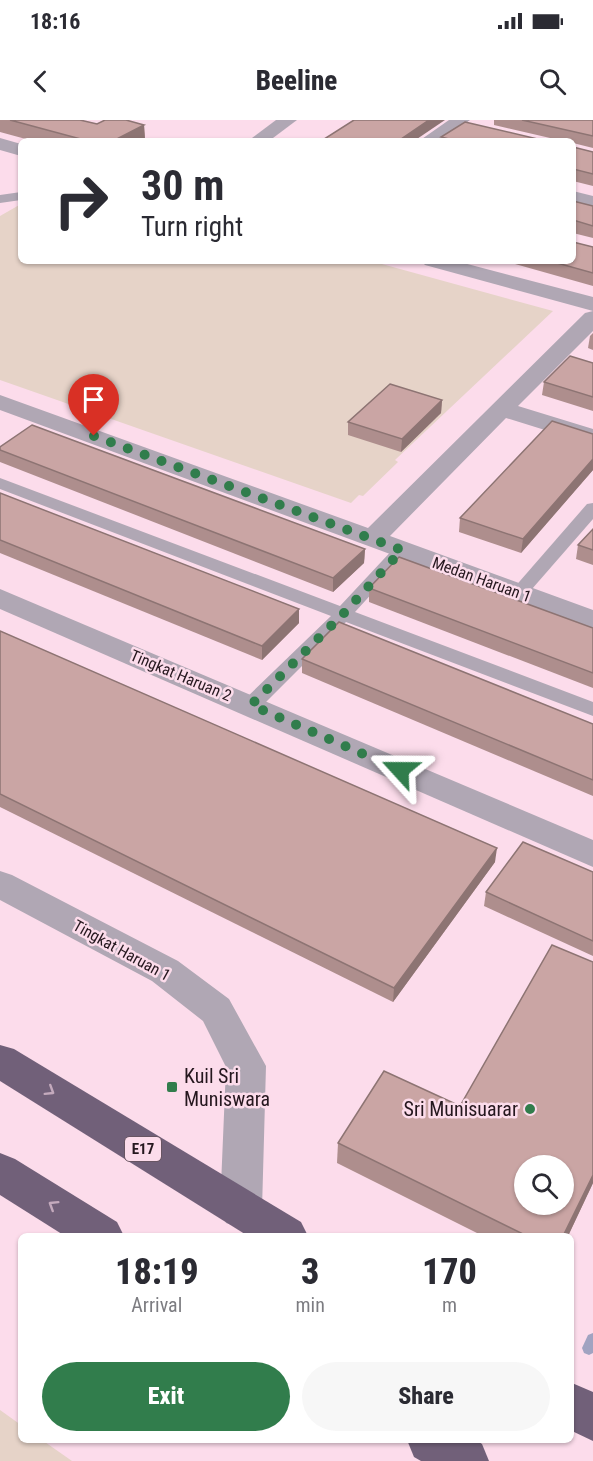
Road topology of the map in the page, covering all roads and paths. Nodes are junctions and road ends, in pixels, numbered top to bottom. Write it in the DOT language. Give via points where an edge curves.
graph roads {
  1 [pos="288,120"];
  2 [pos="461,123"];
  3 [pos="261,138"];
  4 [pos="434,138"];
  5 [pos="0,144"];
  6 [pos="18,149"];
  7 [pos="18,196"];
  8 [pos="576,198"];
  9 [pos="0,199"];
  10 [pos="593,202"];
  11 [pos="443,264"];
  12 [pos="593,304"];
  13 [pos="593,318"];
  14 [pos="0,402"];
  15 [pos="501,409"];
  16 [pos="593,437"];
  17 [pos="0,483"];
  18 [pos="591,514"];
  19 [pos="372,539"];
  20 [pos="402,550"];
  21 [pos="519,593"];
  22 [pos="0,598"];
  23 [pos="343,614"];
  24 [pos="593,620"];
  25 [pos="251,705"];
  26 [pos="593,709"];
  27 [pos="593,854"];
  28 [pos="0,884"];
  29 [pos="0,1061"];
  30 [pos="0,1172"];
  31 [pos="241,1209"];
  32 [pos="97,1233"];
  33 [pos="281,1233"];
  34 [pos="574,1407"];
  35 [pos="593,1417"];
  36 [pos="436,1443"];
  37 [pos="465,1461"];
  1 -- 3 [label="street"];
  2 -- 4 [label="street"];
  5 -- 6 [label="street"];
  7 -- 9 [label="lane"];
  8 -- 10 [label="street"];
  11 -- 12 [label="street"];
  13 -- 15 [label="street" via="566,357"];
  14 -- 19 [label="street, Medan Haruan 1"];
  15 -- 16 [label="street"];
  15 -- 19 [label="street"];
  17 -- 23 [label="lane"];
  18 -- 21 [label="lane"];
  19 -- 20 [label="street, Medan Haruan 1"];
  20 -- 21 [label="street, Medan Haruan 1"];
  20 -- 23 [label="lane"];
  21 -- 24 [label="street, Medan Haruan 1"];
  22 -- 25 [label="street, Tingkat Haruan 2"];
  23 -- 25 [label="lane"];
  23 -- 26 [label="lane"];
  25 -- 27 [label="street, Tingkat Haruan 2"];
  28 -- 31 [label="street, Tingkat Haruan 1" via="165,971 216,1010 246,1066"];
  29 -- 31 [label="highway, E17, one-way"];
  32 -- 30 [label="highway, one-way"];
  31 -- 33 [label="highway, E17"];
  34 -- 35 [label="highway"];
  36 -- 37 [label="highway"];
}
